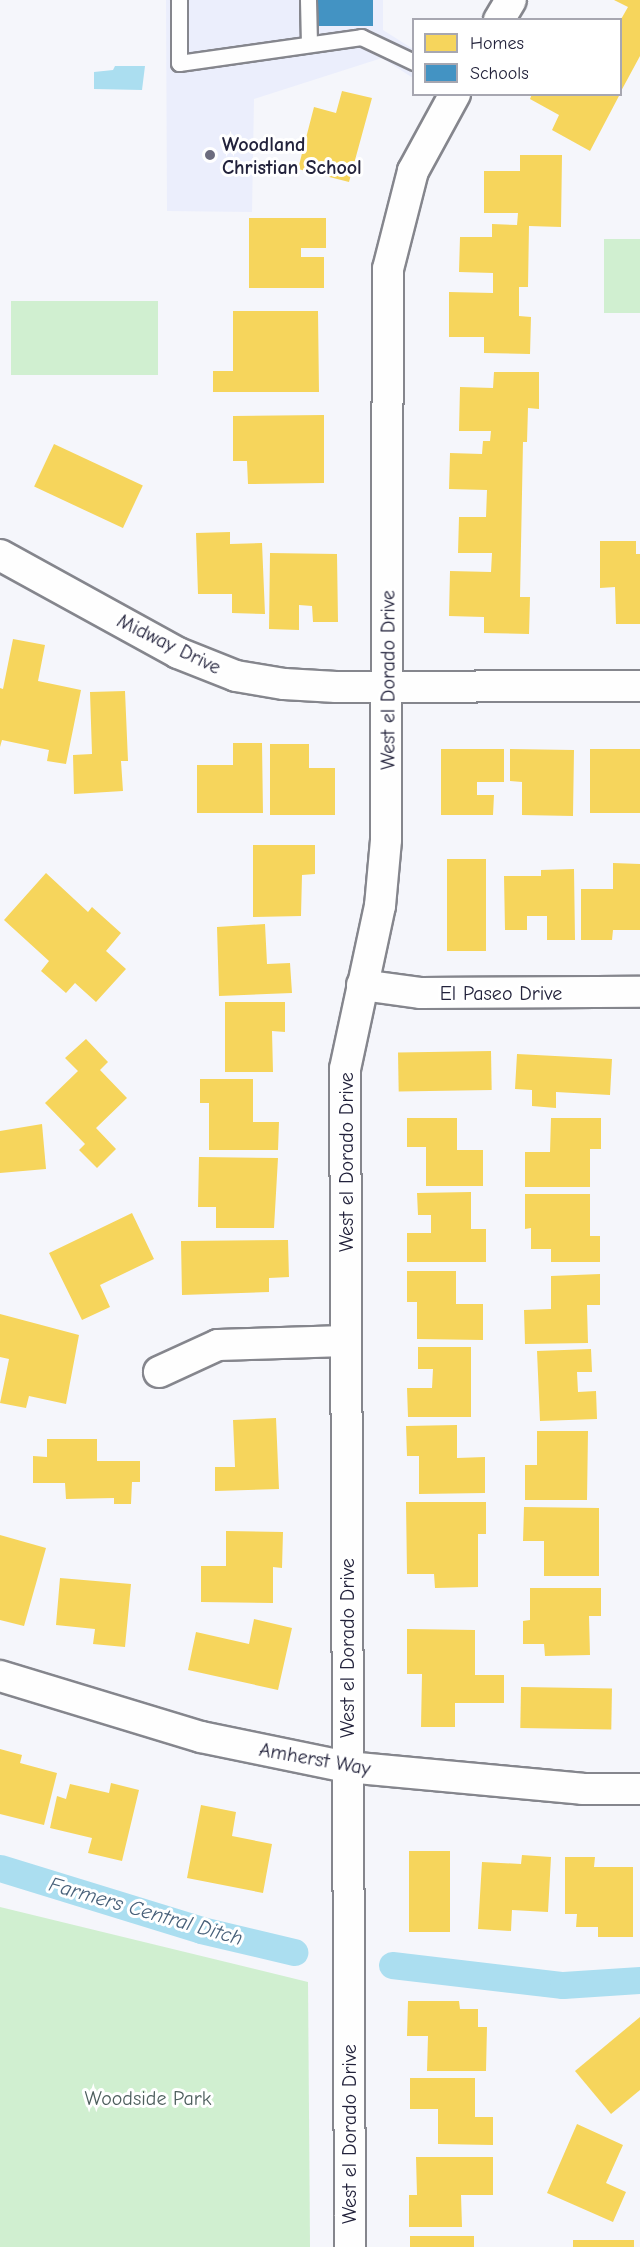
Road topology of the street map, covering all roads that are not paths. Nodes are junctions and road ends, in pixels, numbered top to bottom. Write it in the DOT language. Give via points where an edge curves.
graph roads {
  1 [pos="179,0"];
  2 [pos="308,0"];
  3 [pos="511,0"];
  4 [pos="500,18"];
  5 [pos="309,44"];
  6 [pos="412,61"];
  7 [pos="454,96"];
  8 [pos="0,555"];
  9 [pos="640,686"];
  10 [pos="389,687"];
  11 [pos="362,985"];
  12 [pos="640,992"];
  13 [pos="345,1341"];
  14 [pos="159,1372"];
  15 [pos="0,1676"];
  16 [pos="347,1767"];
  17 [pos="640,1789"];
  18 [pos="350,2247"];
  1 -- 5 [label="lane" via="179,63"];
  2 -- 5 [label="lane"];
  3 -- 4 [label="street"];
  5 -- 6 [label="lane" via="361,37"];
  7 -- 10 [label="street, West el Dorado Drive" via="413,171 388,269"];
  8 -- 10 [label="street, Midway Drive" via="178,653 236,676 284,684"];
  9 -- 10 [label="street, Midway Drive"];
  10 -- 11 [label="street, West el Dorado Drive" via="387,840 380,906"];
  11 -- 12 [label="street, El Paseo Drive" via="421,993"];
  11 -- 13 [label="street, West el Dorado Drive" via="345,1069"];
  13 -- 14 [label="street" via="218,1345"];
  13 -- 16 [label="street, West el Dorado Drive"];
  15 -- 16 [label="street, Amherst Way" via="201,1737"];
  16 -- 17 [label="street, Amherst Way" via="582,1789"];
  16 -- 18 [label="street, West el Dorado Drive"];
}
